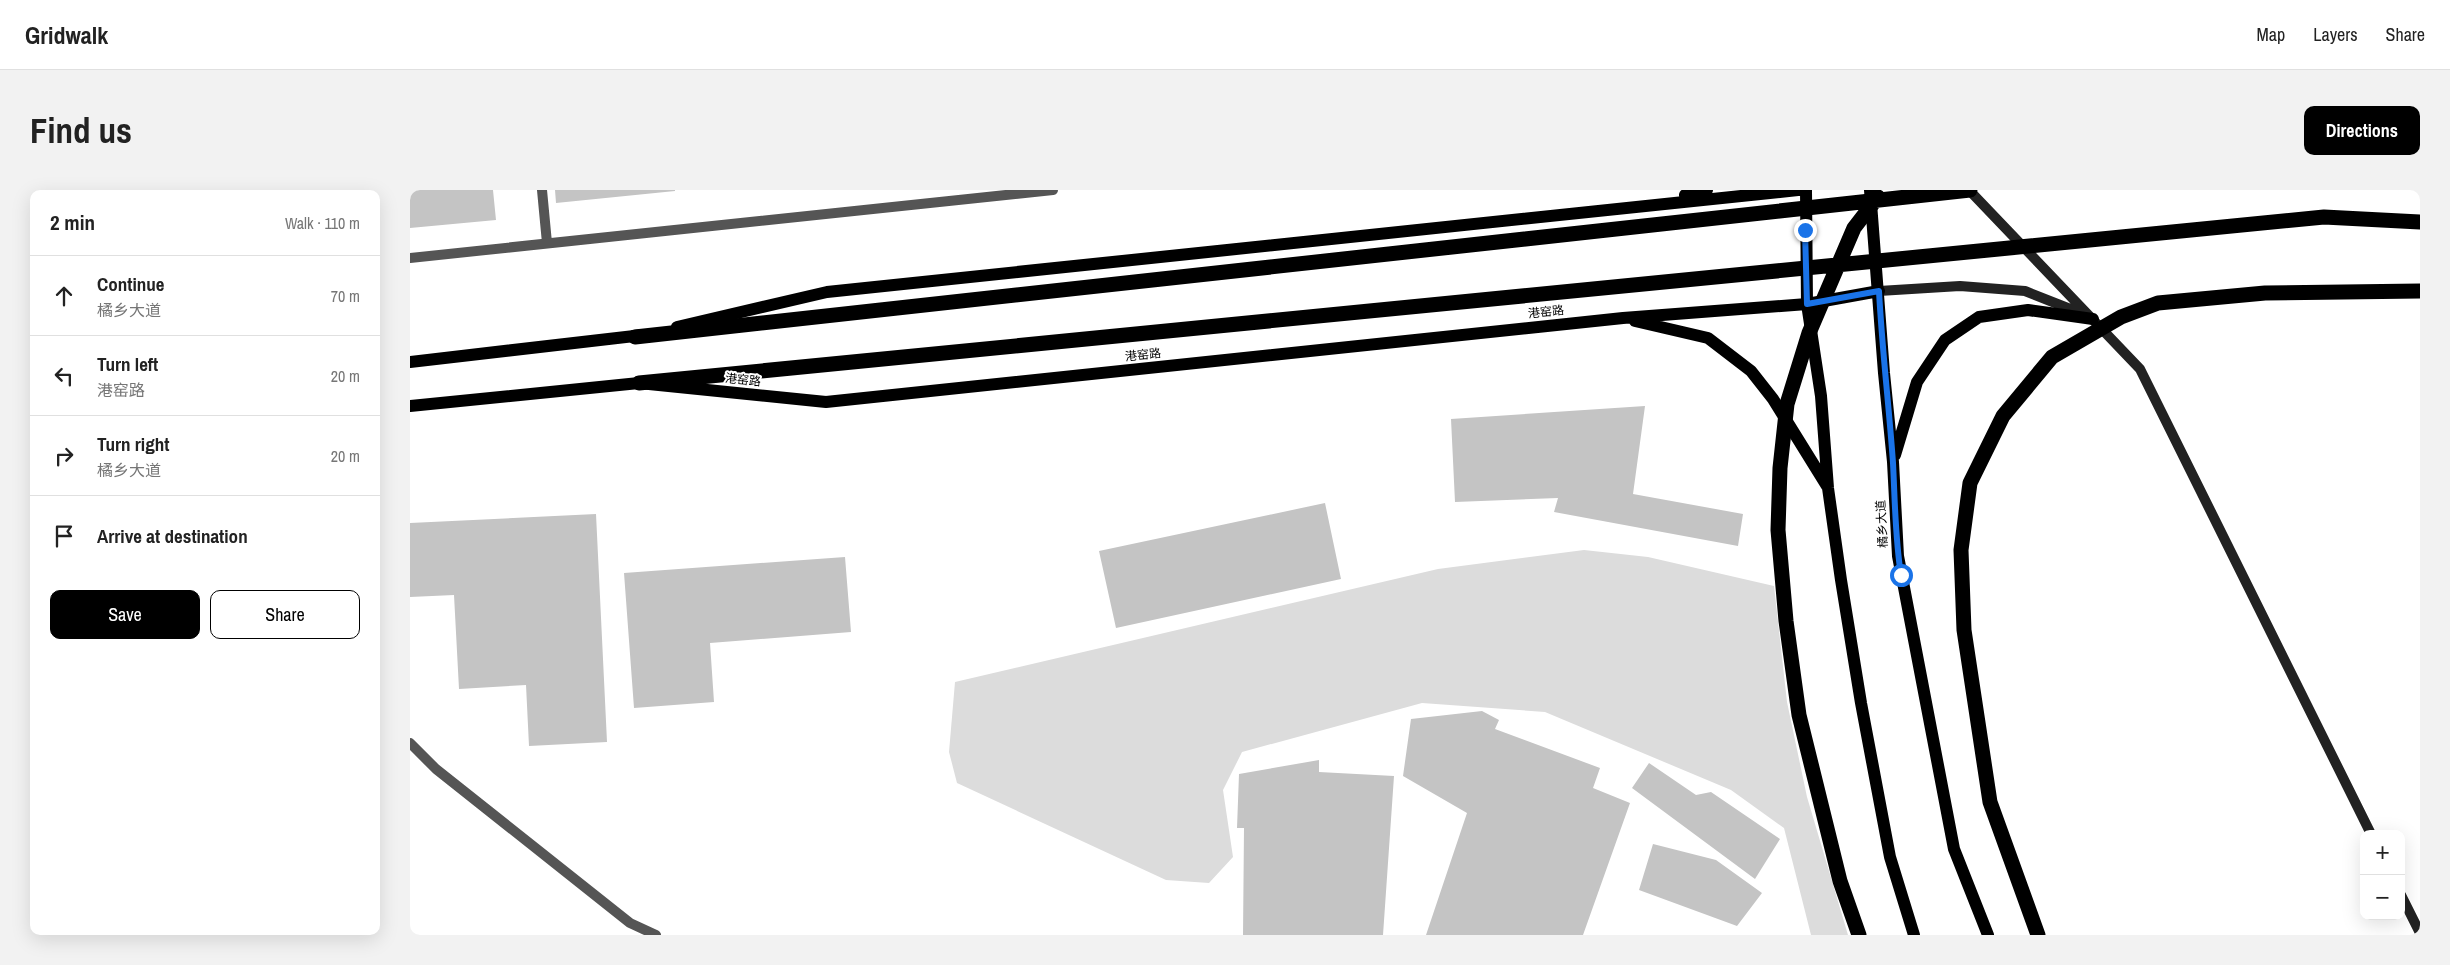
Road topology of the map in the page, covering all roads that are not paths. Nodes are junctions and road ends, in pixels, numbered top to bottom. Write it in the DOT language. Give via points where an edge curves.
graph roads {
  1 [pos="542,190"];
  2 [pos="1053,190"];
  3 [pos="1707,190"];
  4 [pos="1798,190"];
  5 [pos="1806,190"];
  6 [pos="1870,190"];
  7 [pos="1884,190"];
  8 [pos="1970,190"];
  9 [pos="1637,207"];
  10 [pos="2420,222"];
  11 [pos="547,244"];
  12 [pos="410,258"];
  13 [pos="1879,291"];
  14 [pos="2420,291"];
  15 [pos="1807,304"];
  16 [pos="1623,318"];
  17 [pos="2093,319"];
  18 [pos="635,337"];
  19 [pos="410,362"];
  20 [pos="639,383"];
  21 [pos="410,406"];
  22 [pos="1893,462"];
  23 [pos="1828,488"];
  24 [pos="410,743"];
  25 [pos="2369,830"];
  26 [pos="2405,903"];
  27 [pos="2420,933"];
  28 [pos="656,935"];
  29 [pos="1859,935"];
  30 [pos="1914,935"];
  31 [pos="1988,935"];
  32 [pos="2038,935"];
  1 -- 11 [label="street"];
  2 -- 11 [label="street"];
  3 -- 9 [label="main road"];
  4 -- 9 [label="main road"];
  5 -- 15 [label="main road"];
  6 -- 13 [label="main road, 橘乡大道"];
  7 -- 29 [label="highway" via="1854,228 1809,333 1787,404 1780,468 1778,530 1799,715 1840,881"];
  8 -- 17 [label="street"];
  8 -- 18 [label="highway"];
  9 -- 18 [label="main road" via="827,292"];
  10 -- 20 [label="highway" via="2324,217"];
  11 -- 12 [label="street"];
  13 -- 15 [label="main road, 港窑路"];
  13 -- 17 [label="street" via="1960,286 2025,291"];
  13 -- 22 [label="main road, 橘乡大道"];
  14 -- 32 [label="highway" via="2265,293 2158,303 2121,317 2052,357 2004,416 1970,483 1961,550 1964,630 1990,802"];
  15 -- 16 [label="main road, 港窑路"];
  15 -- 23 [label="main road" via="1821,396"];
  16 -- 20 [label="main road, 港窑路" via="826,402"];
  16 -- 23 [label="main road" via="1708,338 1751,372 1772,399"];
  17 -- 22 [label="main road" via="2028,310 1979,317 1945,340 1917,382"];
  17 -- 25 [label="street" via="2140,369"];
  18 -- 19 [label="main road"];
  20 -- 21 [label="main road, 港窑路"];
  22 -- 31 [label="main road, 橘乡大道" via="1898,556 1928,725 1954,849"];
  23 -- 30 [label="main road" via="1859,694 1890,857"];
  24 -- 28 [label="street" via="436,769 630,923"];
  26 -- 27 [label="street"];
}
